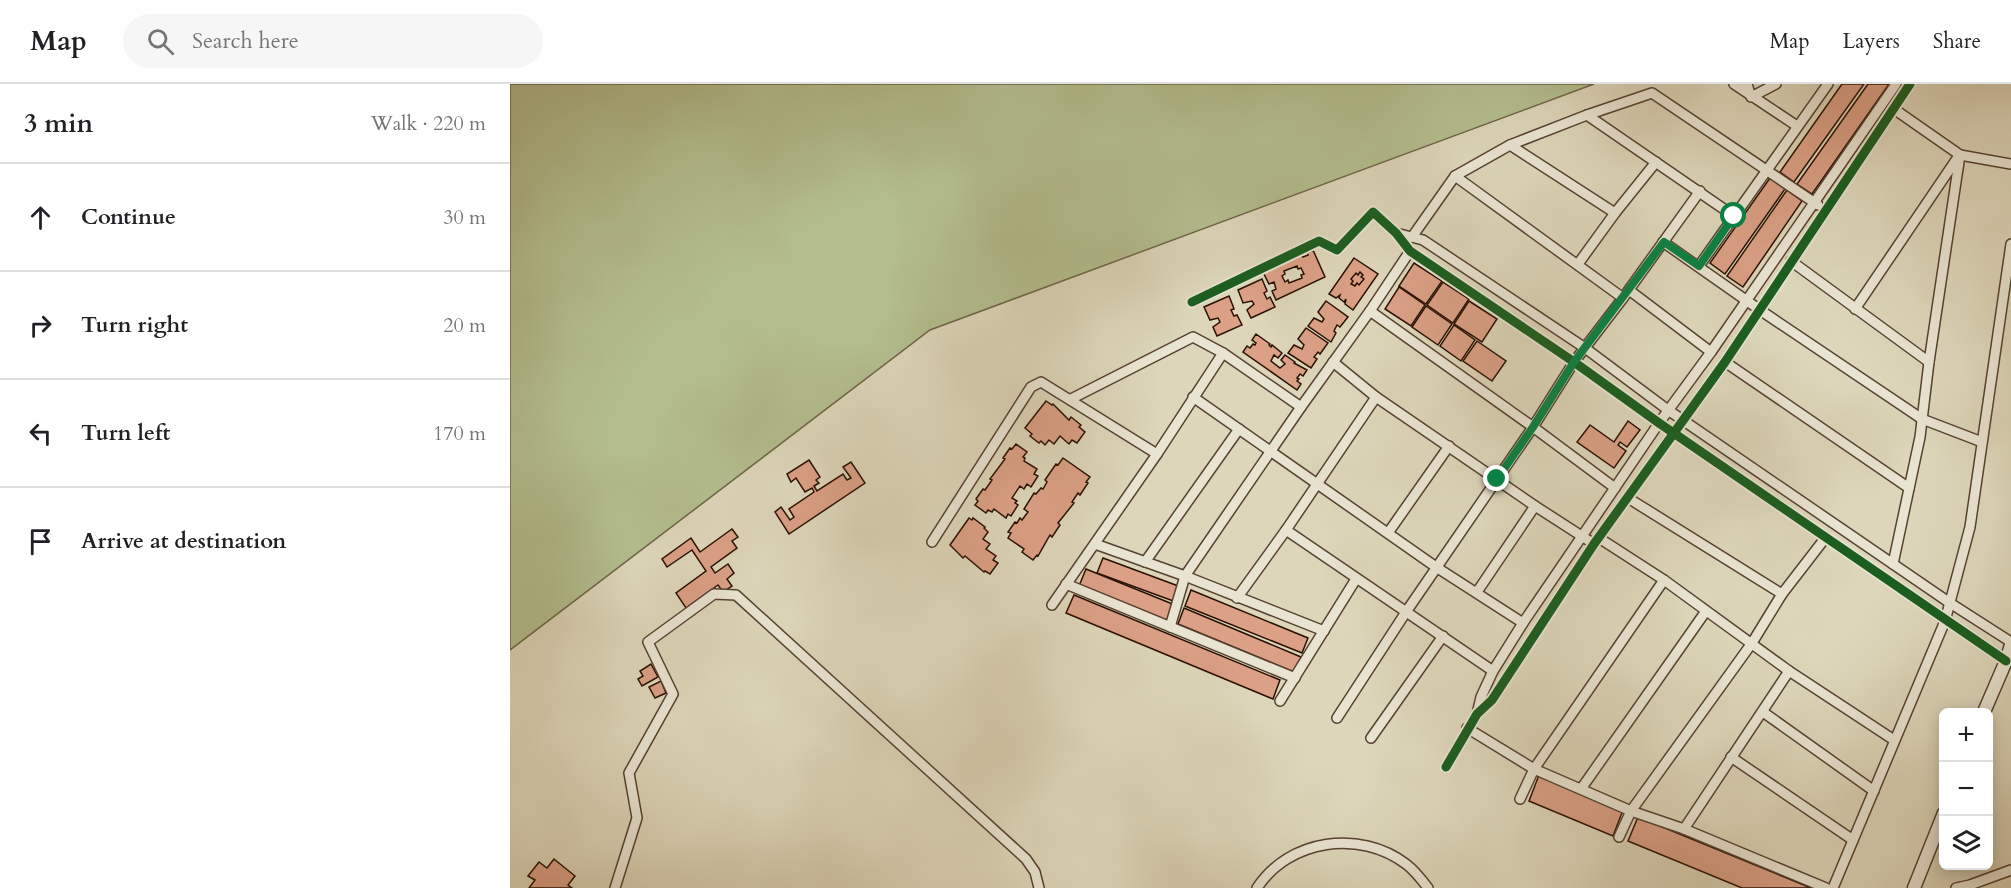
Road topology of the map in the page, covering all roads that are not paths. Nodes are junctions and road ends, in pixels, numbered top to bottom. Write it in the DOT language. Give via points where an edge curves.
graph roads {
  1 [pos="1734,84"];
  2 [pos="1746,84"];
  3 [pos="1776,84"];
  4 [pos="1828,84"];
  5 [pos="1896,84"];
  6 [pos="1910,84"];
  7 [pos="1752,97"];
  8 [pos="1894,109"];
  9 [pos="1587,115"];
  10 [pos="1797,126"];
  11 [pos="1510,145"];
  12 [pos="1960,155"];
  13 [pos="1656,162"];
  14 [pos="2011,164"];
  15 [pos="1765,171"];
  16 [pos="1455,176"];
  17 [pos="1700,191"];
  18 [pos="1814,202"];
  19 [pos="1824,211"];
  20 [pos="1615,213"];
  21 [pos="1734,216"];
  22 [pos="1396,233"];
  23 [pos="1412,237"];
  24 [pos="1664,242"];
  25 [pos="2011,244"];
  26 [pos="1410,251"];
  27 [pos="1791,261"];
  28 [pos="1578,264"];
  29 [pos="1699,266"];
  30 [pos="1626,294"];
  31 [pos="1746,301"];
  32 [pos="1192,302"];
  33 [pos="1855,309"];
  34 [pos="1760,310"];
  35 [pos="1370,311"];
  36 [pos="1585,348"];
  37 [pos="1711,352"];
  38 [pos="1223,353"];
  39 [pos="1333,362"];
  40 [pos="1574,362"];
  41 [pos="1725,362"];
  42 [pos="1929,362"];
  43 [pos="1193,397"];
  44 [pos="1376,397"];
  45 [pos="1071,399"];
  46 [pos="1301,406"];
  47 [pos="1668,410"];
  48 [pos="1922,419"];
  49 [pos="1684,420"];
  50 [pos="1659,423"];
  51 [pos="1533,427"];
  52 [pos="1239,429"];
  53 [pos="1675,433"];
  54 [pos="1982,442"];
  55 [pos="1449,446"];
  56 [pos="1271,452"];
  57 [pos="1156,454"];
  58 [pos="1497,479"];
  59 [pos="1317,485"];
  60 [pos="1615,488"];
  61 [pos="1909,488"];
  62 [pos="1628,498"];
  63 [pos="1534,506"];
  64 [pos="1286,530"];
  65 [pos="1388,534"];
  66 [pos="1582,537"];
  67 [pos="1826,537"];
  68 [pos="1596,541"];
  69 [pos="932,542"];
  70 [pos="1095,544"];
  71 [pos="1145,562"];
  72 [pos="1893,564"];
  73 [pos="1436,567"];
  74 [pos="1185,576"];
  75 [pos="1356,579"];
  76 [pos="1665,580"];
  77 [pos="1066,584"];
  78 [pos="1477,592"];
  79 [pos="1782,594"];
  80 [pos="1237,598"];
  81 [pos="1950,603"];
  82 [pos="1052,605"];
  83 [pos="1706,611"];
  84 [pos="1406,612"];
  85 [pos="1945,621"];
  86 [pos="1523,623"];
  87 [pos="1170,627"];
  88 [pos="1324,631"];
  89 [pos="1443,636"];
  90 [pos="1752,643"];
  91 [pos="2011,644"];
  92 [pos="2006,662"];
  93 [pos="1493,670"];
  94 [pos="1789,671"];
  95 [pos="1295,678"];
  96 [pos="1280,701"];
  97 [pos="1986,708"];
  98 [pos="1763,712"];
  99 [pos="1477,714"];
  100 [pos="1337,718"];
  101 [pos="1467,728"];
  102 [pos="1371,738"];
  103 [pos="1894,740"];
  104 [pos="1731,758"];
  105 [pos="1446,767"];
  106 [pos="1534,769"];
  107 [pos="1581,789"];
  108 [pos="1874,791"];
  109 [pos="1520,799"];
  110 [pos="1631,811"];
  111 [pos="1943,816"];
  112 [pos="1684,829"];
  113 [pos="1619,837"];
  114 [pos="1853,840"];
  115 [pos="2011,870"];
  116 [pos="615,888"];
  117 [pos="1039,888"];
  118 [pos="1257,888"];
  119 [pos="1428,888"];
  120 [pos="1826,888"];
  121 [pos="1833,888"];
  122 [pos="1914,888"];
  123 [pos="1956,888"];
  1 -- 7 [label="street"];
  2 -- 7 [label="street"];
  3 -- 7 [label="street"];
  4 -- 10 [label="street"];
  5 -- 18 [label="street"];
  6 -- 8 [label="street"];
  7 -- 10 [label="street"];
  8 -- 12 [label="street"];
  8 -- 19 [label="street"];
  9 -- 11 [label="street"];
  9 -- 13 [label="street"];
  9 -- 15 [label="street" via="1652,93"];
  10 -- 15 [label="street"];
  11 -- 16 [label="street"];
  11 -- 20 [label="street"];
  12 -- 14 [label="street"];
  12 -- 33 [label="street"];
  12 -- 42 [label="street"];
  13 -- 17 [label="street"];
  13 -- 20 [label="street"];
  15 -- 18 [label="street"];
  15 -- 21 [label="street"];
  16 -- 23 [label="street"];
  16 -- 28 [label="street"];
  17 -- 21 [label="street"];
  17 -- 24 [label="street"];
  18 -- 19 [label="street"];
  18 -- 31 [label="street"];
  19 -- 27 [label="street"];
  20 -- 28 [label="street"];
  21 -- 29 [label="street"];
  22 -- 23 [label="street"];
  22 -- 26 [label="street"];
  22 -- 32 [label="street" via="1373,212 1336,250 1318,241"];
  23 -- 36 [label="street" via="1423,240"];
  24 -- 29 [label="street"];
  24 -- 30 [label="street"];
  25 -- 54 [label="street"];
  26 -- 35 [label="street"];
  26 -- 40 [label="street"];
  27 -- 33 [label="street"];
  27 -- 34 [label="street"];
  28 -- 30 [label="street"];
  29 -- 31 [label="street"];
  30 -- 36 [label="street"];
  30 -- 37 [label="street"];
  31 -- 34 [label="street"];
  31 -- 37 [label="street"];
  33 -- 42 [label="street"];
  34 -- 41 [label="street"];
  34 -- 48 [label="street"];
  35 -- 39 [label="street"];
  35 -- 51 [label="street"];
  36 -- 40 [label="street"];
  36 -- 47 [label="street"];
  37 -- 47 [label="street"];
  38 -- 43 [label="street"];
  38 -- 45 [label="street" via="1193,337"];
  38 -- 46 [label="street"];
  39 -- 44 [label="street"];
  39 -- 46 [label="street"];
  40 -- 50 [label="street"];
  40 -- 51 [label="street"];
  41 -- 49 [label="street"];
  41 -- 61 [label="street"];
  42 -- 48 [label="street"];
  43 -- 52 [label="street"];
  43 -- 57 [label="street"];
  44 -- 55 [label="street"];
  44 -- 59 [label="street"];
  45 -- 57 [label="street"];
  45 -- 69 [label="street" via="1041,382 1031,387"];
  46 -- 56 [label="street"];
  47 -- 49 [label="street"];
  47 -- 50 [label="street"];
  48 -- 54 [label="street"];
  48 -- 61 [label="street"];
  49 -- 53 [label="street"];
  49 -- 72 [label="street"];
  50 -- 53 [label="street"];
  50 -- 60 [label="street"];
  51 -- 58 [label="street"];
  51 -- 60 [label="street"];
  52 -- 56 [label="street"];
  52 -- 71 [label="street"];
  53 -- 62 [label="street"];
  53 -- 67 [label="street"];
  54 -- 81 [label="street" via="1970,527"];
  55 -- 58 [label="street"];
  55 -- 65 [label="street"];
  56 -- 59 [label="street"];
  56 -- 74 [label="street"];
  57 -- 70 [label="street"];
  58 -- 63 [label="street"];
  58 -- 73 [label="street"];
  59 -- 64 [label="street"];
  59 -- 65 [label="street"];
  60 -- 66 [label="street"];
  61 -- 72 [label="street"];
  62 -- 68 [label="street"];
  62 -- 79 [label="street"];
  63 -- 66 [label="street"];
  63 -- 78 [label="street"];
  64 -- 75 [label="street"];
  64 -- 80 [label="street"];
  65 -- 73 [label="street"];
  66 -- 68 [label="street"];
  66 -- 86 [label="street"];
  67 -- 79 [label="street"];
  67 -- 85 [label="street"];
  68 -- 76 [label="street"];
  68 -- 99 [label="street" via="1492,700"];
  70 -- 71 [label="street"];
  70 -- 77 [label="street"];
  71 -- 74 [label="street"];
  72 -- 81 [label="street"];
  73 -- 78 [label="street"];
  73 -- 84 [label="street"];
  74 -- 80 [label="street"];
  74 -- 87 [label="street"];
  75 -- 84 [label="street"];
  75 -- 88 [label="street"];
  76 -- 83 [label="street"];
  76 -- 106 [label="street"];
  77 -- 82 [label="street"];
  77 -- 87 [label="street"];
  78 -- 86 [label="street"];
  79 -- 90 [label="street"];
  80 -- 88 [label="street"];
  81 -- 85 [label="street"];
  81 -- 91 [label="street"];
  83 -- 90 [label="street"];
  83 -- 107 [label="street"];
  84 -- 89 [label="street"];
  84 -- 100 [label="street"];
  85 -- 92 [label="street"];
  85 -- 103 [label="street"];
  86 -- 93 [label="street"];
  87 -- 95 [label="street"];
  88 -- 95 [label="street"];
  89 -- 93 [label="street"];
  89 -- 102 [label="street"];
  90 -- 94 [label="street"];
  90 -- 110 [label="street"];
  91 -- 92 [label="street"];
  92 -- 97 [label="street"];
  93 -- 99 [label="street"];
  94 -- 98 [label="street"];
  94 -- 103 [label="street"];
  95 -- 96 [label="street"];
  98 -- 104 [label="street"];
  98 -- 108 [label="street"];
  99 -- 101 [label="street"];
  101 -- 105 [label="street"];
  101 -- 106 [label="street"];
  103 -- 108 [label="street"];
  104 -- 112 [label="street"];
  104 -- 114 [label="street"];
  106 -- 107 [label="street"];
  106 -- 109 [label="street"];
  107 -- 110 [label="street"];
  108 -- 114 [label="street"];
  110 -- 112 [label="street"];
  110 -- 113 [label="street"];
  111 -- 122 [label="street"];
  112 -- 120 [label="street"];
  114 -- 121 [label="street"];
  115 -- 123 [label="street"];
  116 -- 117 [label="street" via="637,818 629,773 673,694 648,642 714,594 736,595 1026,859"];
  118 -- 119 [label="street" via="1288,857 1317,845 1348,843 1379,849 1406,864"];
}
